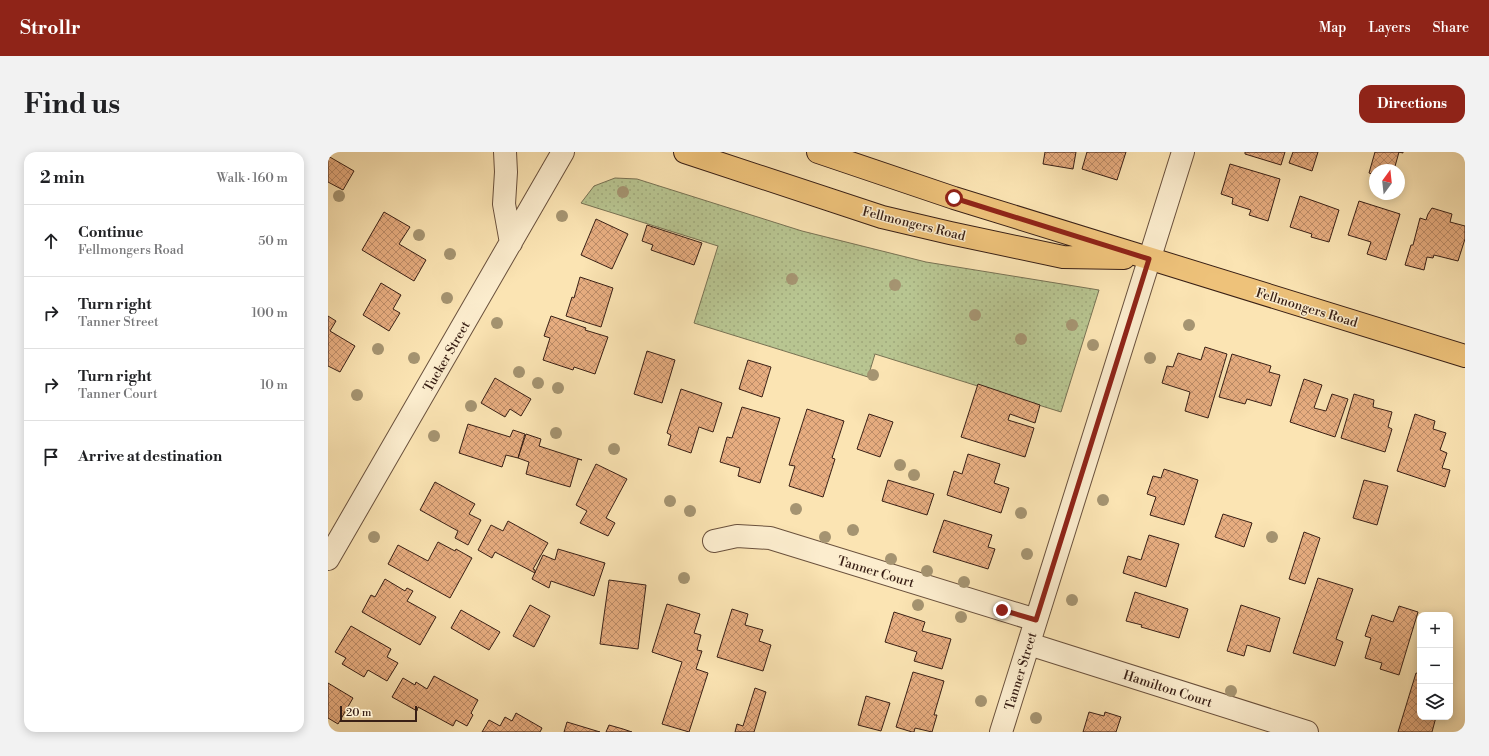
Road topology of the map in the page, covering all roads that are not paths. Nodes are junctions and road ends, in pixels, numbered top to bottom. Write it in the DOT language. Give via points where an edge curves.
graph roads {
  1 [pos="505,152"];
  2 [pos="563,152"];
  3 [pos="685,152"];
  4 [pos="818,152"];
  5 [pos="1183,152"];
  6 [pos="512,243"];
  7 [pos="1149,259"];
  8 [pos="1465,356"];
  9 [pos="714,541"];
  10 [pos="328,560"];
  11 [pos="1036,620"];
  12 [pos="1029,644"];
  13 [pos="1001,732"];
  14 [pos="1307,732"];
  1 -- 6 [label="street" via="504,204"];
  2 -- 6 [label="street, Tucker Street"];
  3 -- 7 [label="main road, Fellmongers Road" via="882,217 950,233 1063,257"];
  4 -- 7 [label="main road, Fellmongers Road"];
  5 -- 7 [label="street, Tanner Street"];
  6 -- 10 [label="street, Tucker Street"];
  7 -- 8 [label="main road, Fellmongers Road"];
  7 -- 11 [label="street, Tanner Street"];
  9 -- 11 [label="street, Tanner Court" via="737,536 770,538"];
  11 -- 12 [label="street, Tanner Street"];
  12 -- 13 [label="street, Tanner Street"];
  12 -- 14 [label="street, Hamilton Court"];
}
